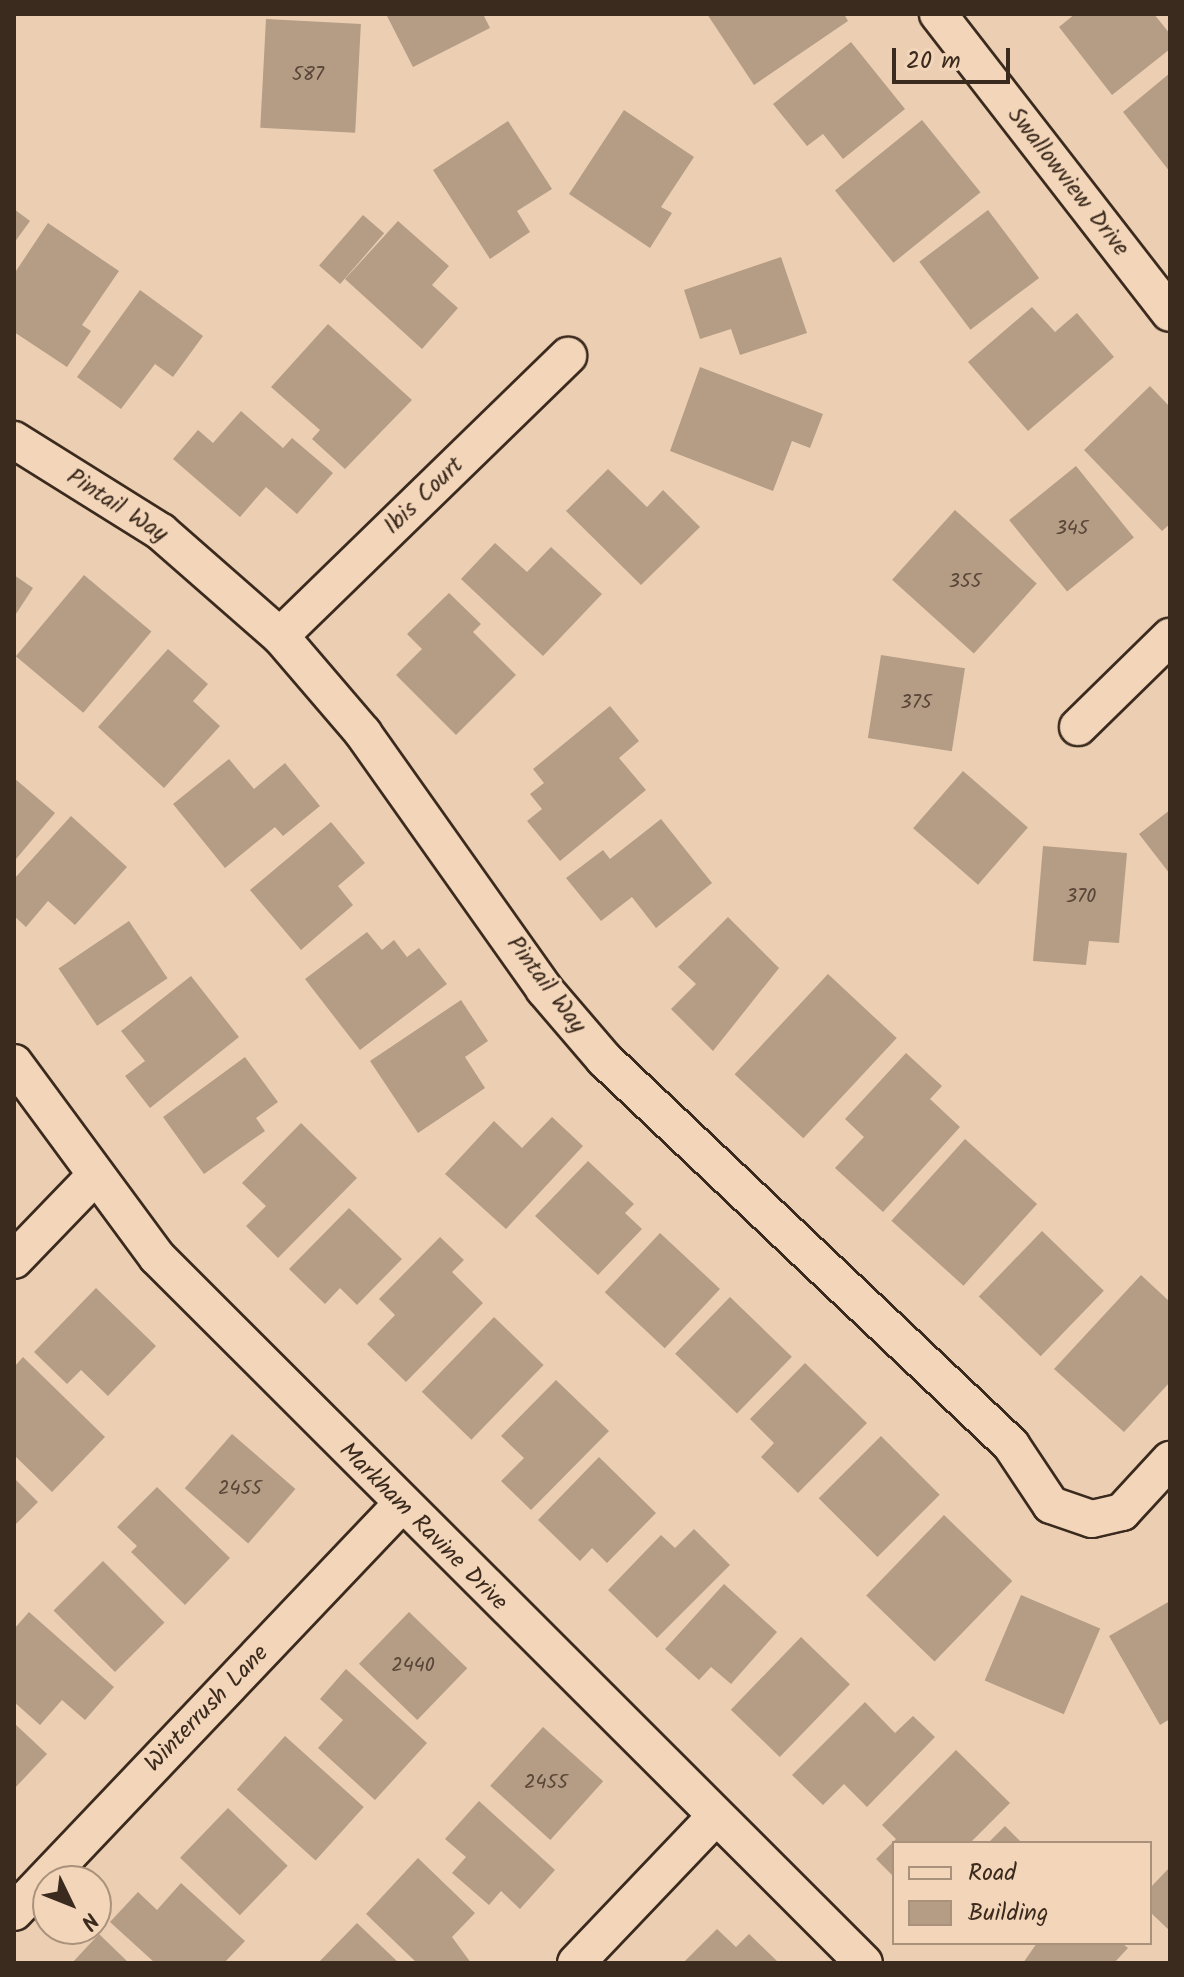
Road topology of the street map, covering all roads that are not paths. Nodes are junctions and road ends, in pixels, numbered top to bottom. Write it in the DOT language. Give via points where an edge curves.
graph roads {
  1 [pos="938,14"];
  2 [pos="1170,313"];
  3 [pos="568,356"];
  4 [pos="14,440"];
  5 [pos="280,636"];
  6 [pos="1170,637"];
  7 [pos="1078,727"];
  8 [pos="14,1063"];
  9 [pos="96,1175"];
  10 [pos="14,1260"];
  11 [pos="1170,1460"];
  12 [pos="400,1506"];
  13 [pos="715,1817"];
  14 [pos="14,1912"];
  15 [pos="576,1963"];
  16 [pos="864,1963"];
  1 -- 2 [label="street, Swallowview Drive"];
  3 -- 5 [label="street, Ibis Court"];
  4 -- 5 [label="street, Pintail Way" via="161,532"];
  5 -- 11 [label="street, Pintail Way" via="363,733 544,989 604,1059 1011,1445 1051,1505 1092,1519 1122,1512"];
  6 -- 7 [label="street"];
  8 -- 9 [label="street, Markham Ravine Drive"];
  9 -- 10 [label="street"];
  9 -- 12 [label="street, Markham Ravine Drive" via="157,1257"];
  12 -- 13 [label="street, Markham Ravine Drive"];
  12 -- 14 [label="street, Winterrush Lane"];
  13 -- 15 [label="street"];
  13 -- 16 [label="street, Markham Ravine Drive"];
}
